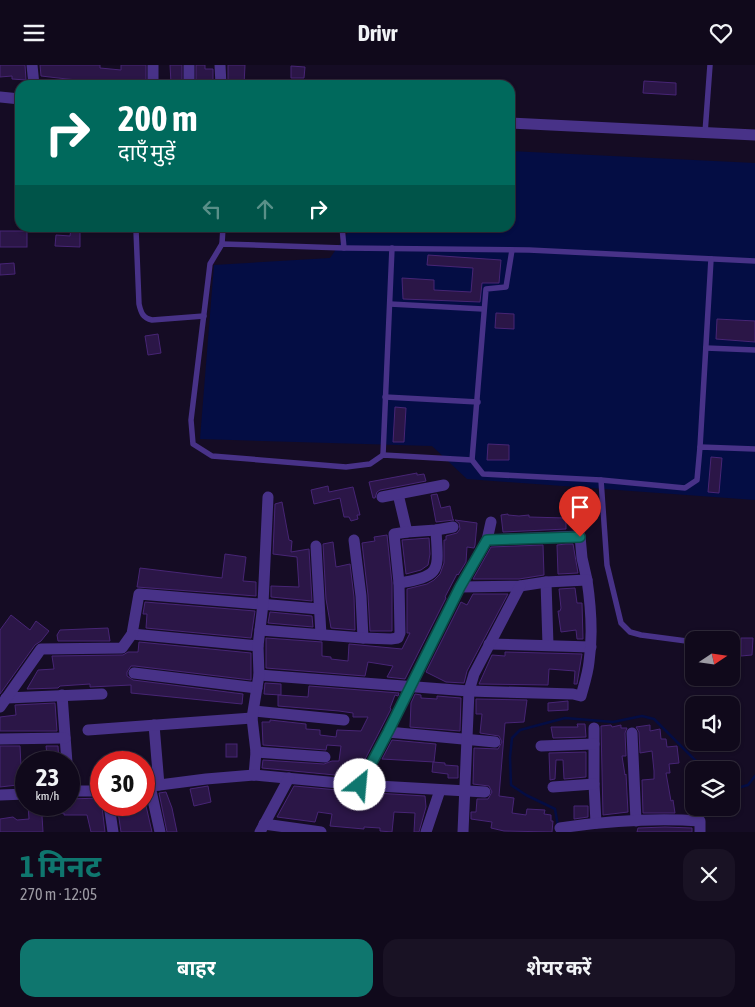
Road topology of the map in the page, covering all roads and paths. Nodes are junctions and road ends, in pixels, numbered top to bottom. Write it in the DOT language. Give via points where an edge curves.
graph roads {
  1 [pos="32,65"];
  2 [pos="152,65"];
  3 [pos="189,65"];
  4 [pos="220,65"];
  5 [pos="710,65"];
  6 [pos="34,80"];
  7 [pos="153,80"];
  8 [pos="189,80"];
  9 [pos="221,80"];
  10 [pos="0,97"];
  11 [pos="15,98"];
  12 [pos="515,123"];
  13 [pos="705,133"];
  14 [pos="755,135"];
  15 [pos="136,232"];
  16 [pos="222,232"];
  17 [pos="342,232"];
  18 [pos="222,244"];
  19 [pos="344,248"];
  20 [pos="392,248"];
  21 [pos="512,250"];
  22 [pos="711,259"];
  23 [pos="755,261"];
  24 [pos="390,304"];
  25 [pos="483,309"];
  26 [pos="204,316"];
  27 [pos="706,348"];
  28 [pos="755,350"];
  29 [pos="385,397"];
  30 [pos="478,402"];
  31 [pos="700,447"];
  32 [pos="755,449"];
  33 [pos="383,455"];
  34 [pos="472,460"];
  35 [pos="601,480"];
  36 [pos="444,485"];
  37 [pos="398,494"];
  38 [pos="268,497"];
  39 [pos="382,497"];
  40 [pos="491,523"];
  41 [pos="453,527"];
  42 [pos="436,530"];
  43 [pos="407,532"];
  44 [pos="354,540"];
  45 [pos="487,540"];
  46 [pos="316,546"];
  47 [pos="587,580"];
  48 [pos="546,582"];
  49 [pos="399,583"];
  50 [pos="520,586"];
  51 [pos="460,587"];
  52 [pos="263,604"];
  53 [pos="319,609"];
  54 [pos="260,630"];
  55 [pos="132,634"];
  56 [pos="321,635"];
  57 [pos="363,638"];
  58 [pos="685,641"];
  59 [pos="489,644"];
  60 [pos="548,645"];
  61 [pos="258,646"];
  62 [pos="591,647"];
  63 [pos="134,673"];
  64 [pos="259,675"];
  65 [pos="410,685"];
  66 [pos="257,688"];
  67 [pos="469,691"];
  68 [pos="102,694"];
  69 [pos="62,695"];
  70 [pos="3,702"];
  71 [pos="253,715"];
  72 [pos="344,720"];
  73 [pos="154,725"];
  74 [pos="594,728"];
  75 [pos="88,730"];
  76 [pos="388,732"];
  77 [pos="632,733"];
  78 [pos="65,738"];
  79 [pos="0,739"];
  80 [pos="467,740"];
  81 [pos="495,742"];
  82 [pos="594,744"];
  83 [pos="541,746"];
  84 [pos="66,751"];
  85 [pos="153,751"];
  86 [pos="256,752"];
  87 [pos="325,757"];
  88 [pos="254,775"];
  89 [pos="289,778"];
  90 [pos="594,784"];
  91 [pos="155,785"];
  92 [pos="360,785"];
  93 [pos="553,787"];
  94 [pos="440,790"];
  95 [pos="464,790"];
  96 [pos="485,792"];
  97 [pos="15,794"];
  98 [pos="0,795"];
  99 [pos="155,806"];
  100 [pos="110,816"];
  101 [pos="636,821"];
  102 [pos="596,823"];
  103 [pos="262,828"];
  104 [pos="560,829"];
  105 [pos="313,831"];
  106 [pos="112,832"];
  107 [pos="160,832"];
  108 [pos="426,832"];
  109 [pos="465,832"];
  110 [pos="700,832"];
  1 -- 6 [label="street"];
  2 -- 7 [label="street"];
  3 -- 8 [label="street"];
  4 -- 9 [label="street"];
  5 -- 13 [label="lane"];
  10 -- 11 [label="street"];
  12 -- 13 [label="street"];
  13 -- 14 [label="street"];
  15 -- 26 [label="lane" via="139,304 146,319"];
  16 -- 18 [label="lane"];
  17 -- 19 [label="lane"];
  18 -- 19 [label="lane"];
  18 -- 26 [label="lane" via="210,264"];
  19 -- 20 [label="lane"];
  20 -- 21 [label="lane"];
  20 -- 24 [label="lane"];
  21 -- 22 [label="lane"];
  21 -- 25 [label="lane" via="506,287 486,289"];
  22 -- 23 [label="lane"];
  22 -- 27 [label="lane"];
  24 -- 25 [label="lane"];
  24 -- 29 [label="lane"];
  25 -- 30 [label="lane"];
  26 -- 33 [label="lane" via="191,420 193,444 212,456 346,467 370,464"];
  27 -- 28 [label="lane"];
  27 -- 31 [label="lane"];
  29 -- 30 [label="lane"];
  29 -- 33 [label="lane"];
  30 -- 34 [label="lane"];
  31 -- 32 [label="lane"];
  31 -- 35 [label="lane" via="697,480 685,488"];
  33 -- 34 [label="lane"];
  34 -- 35 [label="lane" via="483,474"];
  35 -- 58 [label="lane" via="607,565 621,623 630,632"];
  36 -- 37 [label="street"];
  37 -- 39 [label="street"];
  37 -- 43 [label="street"];
  38 -- 52 [label="street"];
  40 -- 45 [label="street"];
  41 -- 42 [label="street"];
  42 -- 43 [label="street"];
  42 -- 49 [label="street" via="438,563 435,571 425,578"];
  43 -- 49 [label="street" via="394,534"];
  44 -- 57 [label="street"];
  45 -- 47 [label="street" via="580,537"];
  45 -- 51 [label="street"];
  46 -- 53 [label="street"];
  47 -- 48 [label="street"];
  47 -- 62 [label="street"];
  48 -- 50 [label="street"];
  48 -- 60 [label="street"];
  49 -- 57 [label="street" via="400,636 391,639"];
  50 -- 51 [label="street"];
  50 -- 59 [label="street"];
  51 -- 65 [label="street"];
  52 -- 53 [label="street"];
  52 -- 54 [label="street"];
  52 -- 55 [label="street" via="140,594"];
  53 -- 56 [label="street"];
  54 -- 56 [label="street"];
  54 -- 61 [label="street"];
  55 -- 61 [label="street"];
  55 -- 70 [label="street" via="122,647 41,649"];
  56 -- 57 [label="street"];
  59 -- 60 [label="street"];
  59 -- 67 [label="street"];
  60 -- 62 [label="street"];
  61 -- 64 [label="street"];
  62 -- 67 [label="street" via="582,696 574,693"];
  63 -- 66 [label="street"];
  64 -- 65 [label="street"];
  64 -- 66 [label="street"];
  65 -- 67 [label="street"];
  65 -- 76 [label="street"];
  66 -- 71 [label="street"];
  67 -- 80 [label="street"];
  68 -- 69 [label="street"];
  69 -- 70 [label="street"];
  69 -- 78 [label="street"];
  71 -- 72 [label="street"];
  71 -- 73 [label="street"];
  71 -- 86 [label="street"];
  73 -- 75 [label="street"];
  73 -- 85 [label="street"];
  74 -- 82 [label="street"];
  76 -- 80 [label="street"];
  76 -- 92 [label="street"];
  77 -- 101 [label="street"];
  78 -- 79 [label="street"];
  78 -- 84 [label="street"];
  80 -- 81 [label="street"];
  80 -- 95 [label="street"];
  82 -- 83 [label="street"];
  82 -- 90 [label="street"];
  86 -- 87 [label="street"];
  86 -- 88 [label="street"];
  88 -- 89 [label="street"];
  88 -- 91 [label="street"];
  89 -- 92 [label="street"];
  89 -- 103 [label="street"];
  90 -- 93 [label="street"];
  90 -- 102 [label="street"];
  92 -- 94 [label="street"];
  94 -- 95 [label="street"];
  94 -- 108 [label="street"];
  95 -- 96 [label="street"];
  95 -- 109 [label="street"];
  97 -- 98 [label="street"];
  99 -- 107 [label="street"];
  100 -- 106 [label="street"];
  101 -- 102 [label="street"];
  101 -- 110 [label="street" via="700,821"];
  102 -- 104 [label="street"];
  103 -- 105 [label="street"];
}
